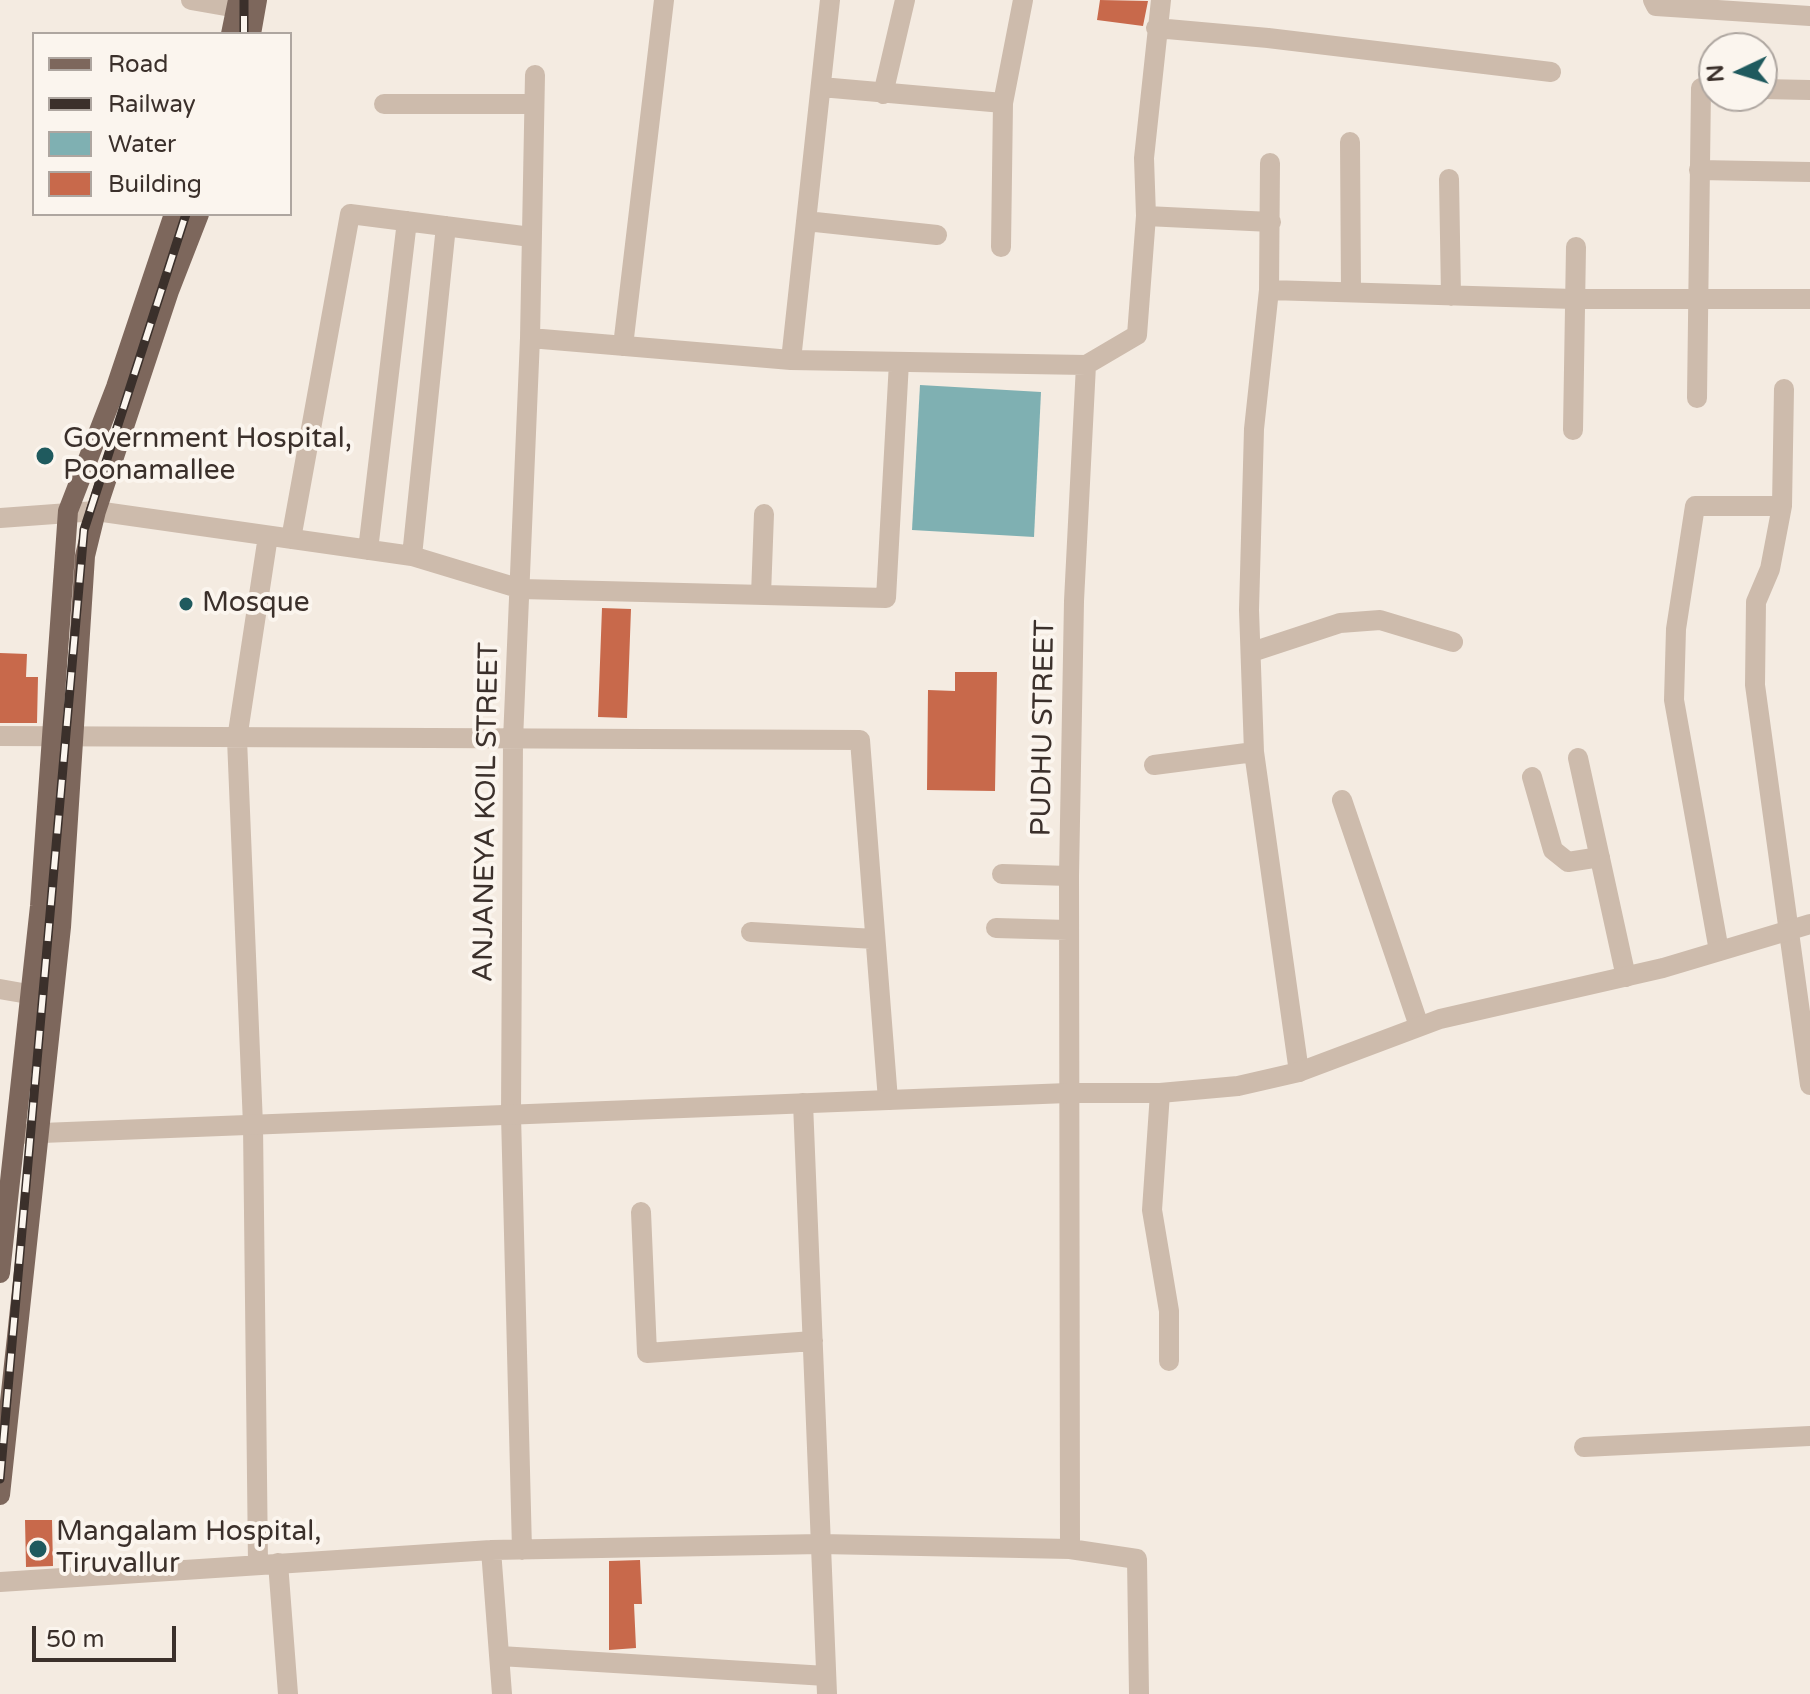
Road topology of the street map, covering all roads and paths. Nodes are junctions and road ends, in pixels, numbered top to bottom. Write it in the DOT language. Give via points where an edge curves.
graph roads {
  1 [pos="191,0"];
  2 [pos="664,0"];
  3 [pos="830,0"];
  4 [pos="905,0"];
  5 [pos="1023,0"];
  6 [pos="1161,0"];
  7 [pos="1653,0"];
  8 [pos="248,5"];
  9 [pos="1810,16"];
  10 [pos="1156,28"];
  11 [pos="232,32"];
  12 [pos="251,32"];
  13 [pos="1551,72"];
  14 [pos="535,75"];
  15 [pos="821,87"];
  16 [pos="1778,89"];
  17 [pos="1810,90"];
  18 [pos="883,94"];
  19 [pos="1003,103"];
  20 [pos="384,104"];
  21 [pos="534,104"];
  22 [pos="1700,112"];
  23 [pos="1350,142"];
  24 [pos="1270,163"];
  25 [pos="1699,170"];
  26 [pos="1810,172"];
  27 [pos="1449,179"];
  28 [pos="173,216"];
  29 [pos="198,216"];
  30 [pos="1146,216"];
  31 [pos="407,221"];
  32 [pos="806,221"];
  33 [pos="1271,222"];
  34 [pos="446,226"];
  35 [pos="937,235"];
  36 [pos="531,237"];
  37 [pos="1001,247"];
  38 [pos="1576,247"];
  39 [pos="1269,290"];
  40 [pos="1351,292"];
  41 [pos="1451,296"];
  42 [pos="1574,299"];
  43 [pos="1810,299"];
  44 [pos="1699,301"];
  45 [pos="530,338"];
  46 [pos="623,346"];
  47 [pos="791,360"];
  48 [pos="899,362"];
  49 [pos="1086,365"];
  50 [pos="1784,389"];
  51 [pos="1697,398"];
  52 [pos="1573,430"];
  53 [pos="1782,506"];
  54 [pos="68,511"];
  55 [pos="96,511"];
  56 [pos="764,514"];
  57 [pos="0,518"];
  58 [pos="268,536"];
  59 [pos="291,539"];
  60 [pos="368,550"];
  61 [pos="412,556"];
  62 [pos="521,589"];
  63 [pos="761,595"];
  64 [pos="1453,642"];
  65 [pos="1252,652"];
  66 [pos="0,736"];
  67 [pos="53,736"];
  68 [pos="75,739"];
  69 [pos="237,739"];
  70 [pos="513,740"];
  71 [pos="1254,752"];
  72 [pos="1578,758"];
  73 [pos="1154,765"];
  74 [pos="1532,777"];
  75 [pos="1342,800"];
  76 [pos="1600,857"];
  77 [pos="1002,874"];
  78 [pos="1069,876"];
  79 [pos="1810,924"];
  80 [pos="996,928"];
  81 [pos="1787,928"];
  82 [pos="1068,930"];
  83 [pos="751,932"];
  84 [pos="875,939"];
  85 [pos="1719,951"];
  86 [pos="1626,977"];
  87 [pos="0,989"];
  88 [pos="28,994"];
  89 [pos="1419,1026"];
  90 [pos="1299,1072"];
  91 [pos="1810,1085"];
  92 [pos="1068,1093"];
  93 [pos="1160,1093"];
  94 [pos="888,1100"];
  95 [pos="803,1103"];
  96 [pos="511,1115"];
  97 [pos="253,1125"];
  98 [pos="40,1133"];
  99 [pos="16,1134"];
  100 [pos="641,1212"];
  101 [pos="0,1273"];
  102 [pos="813,1341"];
  103 [pos="1169,1361"];
  104 [pos="1810,1436"];
  105 [pos="1584,1447"];
  106 [pos="0,1495"];
  107 [pos="821,1544"];
  108 [pos="1070,1549"];
  109 [pos="491,1550"];
  110 [pos="522,1550"];
  111 [pos="268,1563"];
  112 [pos="0,1582"];
  113 [pos="500,1656"];
  114 [pos="826,1685"];
  115 [pos="288,1694"];
  116 [pos="502,1694"];
  117 [pos="1139,1694"];
  1 -- 8 [label="street"];
  2 -- 46 [label="street"];
  3 -- 15 [label="street"];
  4 -- 18 [label="street"];
  5 -- 19 [label="street"];
  6 -- 10 [label="street"];
  7 -- 9 [label="street" via="1656,6"];
  8 -- 11 [label="main road"];
  8 -- 12 [label="main road"];
  10 -- 13 [label="street"];
  10 -- 30 [label="street" via="1144,158"];
  14 -- 21 [label="street, ANJANEYA KOIL STREET"];
  15 -- 18 [label="street"];
  15 -- 32 [label="street"];
  16 -- 17 [label="street"];
  18 -- 19 [label="street"];
  19 -- 37 [label="street"];
  20 -- 21 [label="street"];
  21 -- 36 [label="street, ANJANEYA KOIL STREET"];
  22 -- 25 [label="street"];
  23 -- 40 [label="street"];
  24 -- 33 [label="street"];
  25 -- 26 [label="street"];
  25 -- 44 [label="street"];
  27 -- 41 [label="street"];
  28 -- 54 [label="main road"];
  29 -- 55 [label="main road"];
  30 -- 33 [label="street"];
  30 -- 49 [label="street" via="1137,335"];
  31 -- 34 [label="street"];
  31 -- 59 [label="street" via="350,214"];
  31 -- 60 [label="street"];
  32 -- 35 [label="street"];
  32 -- 47 [label="street"];
  33 -- 39 [label="street"];
  34 -- 36 [label="street"];
  34 -- 61 [label="street"];
  36 -- 45 [label="street, ANJANEYA KOIL STREET"];
  38 -- 42 [label="street"];
  39 -- 40 [label="street"];
  39 -- 65 [label="street" via="1254,429"];
  40 -- 41 [label="street"];
  41 -- 42 [label="street"];
  42 -- 44 [label="street"];
  42 -- 52 [label="street"];
  43 -- 44 [label="street"];
  44 -- 51 [label="street"];
  45 -- 46 [label="street"];
  45 -- 62 [label="street, ANJANEYA KOIL STREET"];
  46 -- 47 [label="street"];
  47 -- 48 [label="street"];
  48 -- 49 [label="street"];
  48 -- 63 [label="street" via="886,598"];
  49 -- 78 [label="street, PUDHU STREET" via="1074,601"];
  50 -- 53 [label="street"];
  53 -- 81 [label="street" via="1770,569 1756,602 1753,636"];
  53 -- 85 [label="street" via="1695,506 1676,629 1674,700"];
  54 -- 55 [label="street"];
  54 -- 57 [label="street"];
  54 -- 67 [label="main road"];
  55 -- 58 [label="street"];
  55 -- 68 [label="main road" via="85,556"];
  56 -- 63 [label="street"];
  58 -- 59 [label="street"];
  58 -- 69 [label="street"];
  59 -- 60 [label="street"];
  60 -- 61 [label="street"];
  61 -- 62 [label="street"];
  62 -- 63 [label="street"];
  62 -- 70 [label="street, ANJANEYA KOIL STREET"];
  64 -- 65 [label="street" via="1380,620 1340,623"];
  65 -- 71 [label="street"];
  66 -- 67 [label="street"];
  67 -- 68 [label="street"];
  67 -- 88 [label="main road"];
  68 -- 69 [label="street"];
  68 -- 98 [label="main road"];
  69 -- 70 [label="street"];
  69 -- 97 [label="street"];
  70 -- 84 [label="street" via="860,740"];
  70 -- 96 [label="street, ANJANEYA KOIL STREET"];
  71 -- 73 [label="street"];
  71 -- 90 [label="street"];
  72 -- 76 [label="street"];
  74 -- 76 [label="street" via="1553,850 1568,862"];
  75 -- 89 [label="street"];
  76 -- 86 [label="street"];
  77 -- 78 [label="street"];
  78 -- 82 [label="street, PUDHU STREET"];
  79 -- 81 [label="street"];
  80 -- 82 [label="street"];
  81 -- 85 [label="street"];
  81 -- 91 [label="street"];
  82 -- 92 [label="street, PUDHU STREET"];
  83 -- 84 [label="street"];
  84 -- 94 [label="street"];
  85 -- 86 [label="street"];
  86 -- 89 [label="street"];
  87 -- 88 [label="street"];
  88 -- 99 [label="main road"];
  89 -- 90 [label="street"];
  90 -- 93 [label="street" via="1238,1086"];
  92 -- 93 [label="street"];
  92 -- 94 [label="street"];
  92 -- 108 [label="street, PUDHU STREET"];
  93 -- 103 [label="street" via="1152,1210 1169,1311"];
  94 -- 95 [label="street"];
  95 -- 96 [label="street"];
  95 -- 102 [label="street"];
  96 -- 97 [label="street"];
  96 -- 110 [label="street, ANJANEYA KOIL STREET"];
  97 -- 98 [label="street"];
  97 -- 111 [label="street"];
  98 -- 99 [label="street"];
  98 -- 106 [label="main road"];
  99 -- 101 [label="main road"];
  100 -- 102 [label="street" via="647,1353"];
  102 -- 107 [label="street"];
  104 -- 105 [label="street"];
  107 -- 108 [label="street"];
  107 -- 110 [label="street"];
  107 -- 114 [label="street"];
  108 -- 117 [label="street" via="1137,1559"];
  109 -- 110 [label="street"];
  109 -- 111 [label="street"];
  109 -- 113 [label="street"];
  111 -- 112 [label="street"];
  111 -- 115 [label="street"];
  113 -- 114 [label="street"];
  113 -- 116 [label="street"];
}
